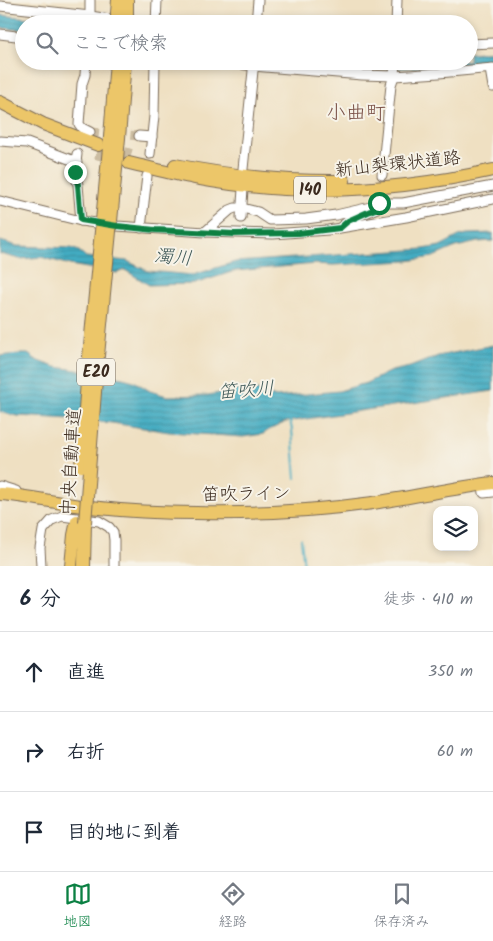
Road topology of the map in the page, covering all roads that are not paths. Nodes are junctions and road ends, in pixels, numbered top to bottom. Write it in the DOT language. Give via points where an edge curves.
graph roads {
  1 [pos="90,0"];
  2 [pos="118,0"];
  3 [pos="127,0"];
  4 [pos="157,0"];
  5 [pos="258,0"];
  6 [pos="397,0"];
  7 [pos="0,6"];
  8 [pos="58,15"];
  9 [pos="90,15"];
  10 [pos="121,15"];
  11 [pos="123,15"];
  12 [pos="156,15"];
  13 [pos="257,15"];
  14 [pos="396,15"];
  15 [pos="0,34"];
  16 [pos="15,36"];
  17 [pos="493,43"];
  18 [pos="478,44"];
  19 [pos="492,69"];
  20 [pos="85,70"];
  21 [pos="115,70"];
  22 [pos="124,70"];
  23 [pos="155,70"];
  24 [pos="252,70"];
  25 [pos="317,70"];
  26 [pos="394,70"];
  27 [pos="394,74"];
  28 [pos="493,87"];
  29 [pos="0,102"];
  30 [pos="0,110"];
  31 [pos="84,130"];
  32 [pos="139,136"];
  33 [pos="152,137"];
  34 [pos="0,141"];
  35 [pos="150,154"];
  36 [pos="493,162"];
  37 [pos="243,169"];
  38 [pos="493,170"];
  39 [pos="382,175"];
  40 [pos="147,176"];
  41 [pos="493,186"];
  42 [pos="243,189"];
  43 [pos="379,199"];
  44 [pos="493,199"];
  45 [pos="0,202"];
  46 [pos="242,208"];
  47 [pos="242,218"];
  48 [pos="81,220"];
  49 [pos="106,221"];
  50 [pos="141,228"];
  51 [pos="340,228"];
  52 [pos="204,232"];
  53 [pos="0,486"];
  54 [pos="490,487"];
  55 [pos="0,494"];
  56 [pos="35,498"];
  57 [pos="81,522"];
  58 [pos="40,566"];
  59 [pos="73,566"];
  60 [pos="84,566"];
  61 [pos="114,566"];
  1 -- 9 [label="street"];
  2 -- 10 [label="highway"];
  3 -- 11 [label="highway"];
  4 -- 12 [label="street"];
  5 -- 13 [label="street"];
  6 -- 14 [label="street"];
  7 -- 8 [label="street"];
  15 -- 16 [label="street"];
  17 -- 18 [label="street"];
  19 -- 27 [label="street"];
  19 -- 28 [label="street"];
  20 -- 31 [label="street" via="79,124"];
  21 -- 49 [label="highway, 中央自動車道 / E20"];
  22 -- 49 [label="highway, 中央自動車道 / E20" via="120,138"];
  23 -- 33 [label="street"];
  24 -- 37 [label="street"];
  25 -- 27 [label="street" via="362,75"];
  26 -- 27 [label="street"];
  27 -- 39 [label="street"];
  29 -- 30 [label="highway" via="97,149 40,130"];
  32 -- 33 [label="street"];
  33 -- 35 [label="street"];
  34 -- 48 [label="street" via="27,143 77,158 75,172"];
  36 -- 38 [label="highway, 新山梨環状道路 / 140" via="399,178 327,181 262,179 130,159 187,177 227,184 318,190 393,187 461,178"];
  40 -- 50 [label="street"];
  41 -- 43 [label="street" via="403,202"];
  42 -- 46 [label="street"];
  43 -- 46 [label="street" via="375,206 306,219 270,220 258,212"];
  43 -- 51 [label="street" via="377,208"];
  44 -- 51 [label="street"];
  45 -- 48 [label="street"];
  46 -- 47 [label="street"];
  46 -- 52 [label="street" via="230,210"];
  48 -- 50 [label="street"];
  49 -- 57 [label="highway, 中央自動車道 / E20, bridge" via="97,366"];
  50 -- 52 [label="street"];
  51 -- 52 [label="street" via="273,234"];
  53 -- 56 [label="street"];
  54 -- 56 [label="highway, 笛吹ライン" via="269,513 149,512"];
  55 -- 56 [label="highway, 笛吹ライン"];
  57 -- 59 [label="highway" via="74,535"];
  57 -- 60 [label="highway, 中央自動車道 / E20"];
  58 -- 61 [label="street" via="44,530 52,520 62,516 99,521 109,527 113,532"];
}
